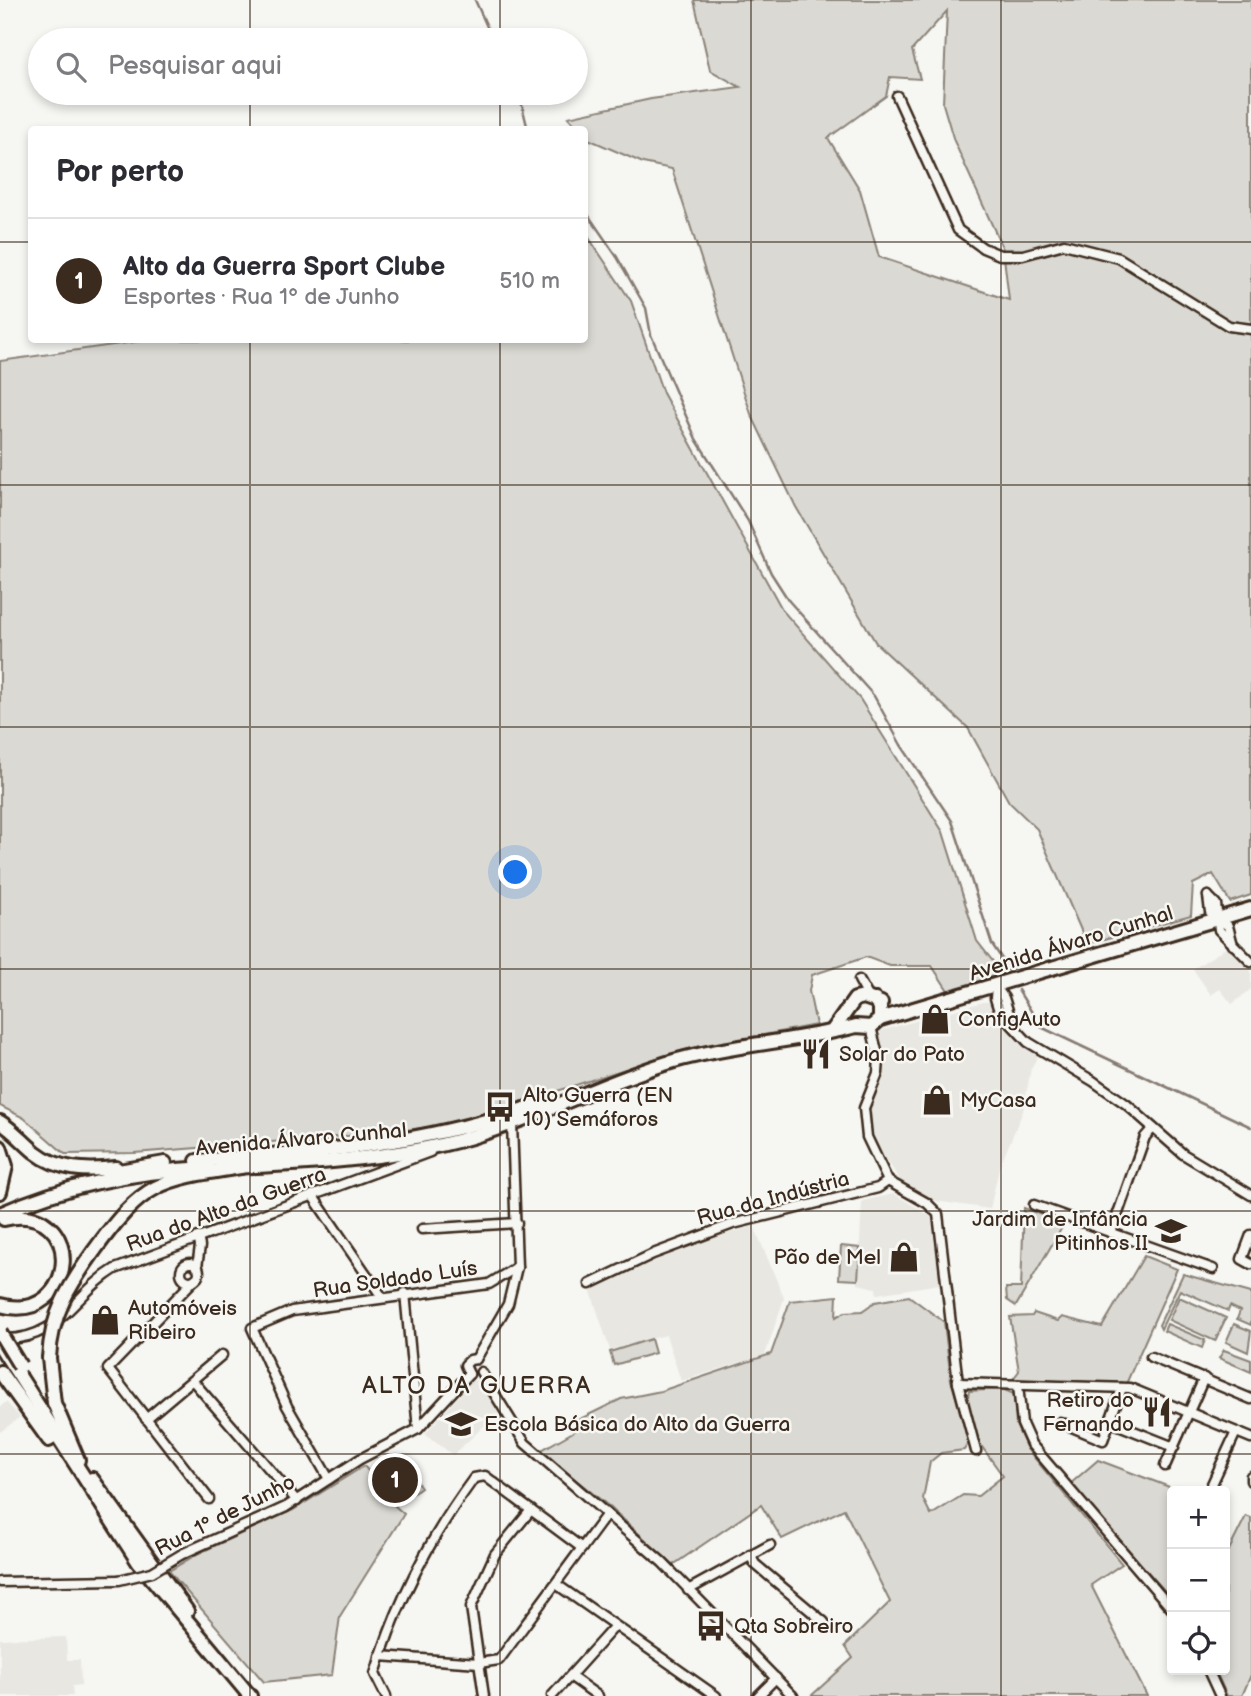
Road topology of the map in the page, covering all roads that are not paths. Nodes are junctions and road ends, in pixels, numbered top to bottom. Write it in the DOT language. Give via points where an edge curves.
graph roads {
  1 [pos="897,96"];
  2 [pos="1251,329"];
  3 [pos="1251,909"];
  4 [pos="1217,920"];
  5 [pos="1251,962"];
  6 [pos="996,986"];
  7 [pos="872,999"];
  8 [pos="853,1002"];
  9 [pos="901,1012"];
  10 [pos="875,1023"];
  11 [pos="856,1026"];
  12 [pos="834,1030"];
  13 [pos="602,1086"];
  14 [pos="0,1122"];
  15 [pos="512,1123"];
  16 [pos="1153,1128"];
  17 [pos="482,1134"];
  18 [pos="0,1147"];
  19 [pos="134,1166"];
  20 [pos="241,1167"];
  21 [pos="888,1181"];
  22 [pos="0,1192"];
  23 [pos="312,1195"];
  24 [pos="1251,1195"];
  25 [pos="1034,1205"];
  26 [pos="0,1206"];
  27 [pos="0,1214"];
  28 [pos="0,1220"];
  29 [pos="517,1223"];
  30 [pos="422,1228"];
  31 [pos="1111,1233"];
  32 [pos="1251,1235"];
  33 [pos="198,1237"];
  34 [pos="1251,1264"];
  35 [pos="197,1266"];
  36 [pos="517,1267"];
  37 [pos="1213,1269"];
  38 [pos="195,1279"];
  39 [pos="590,1284"];
  40 [pos="405,1293"];
  41 [pos="383,1297"];
  42 [pos="0,1305"];
  43 [pos="0,1333"];
  44 [pos="0,1339"];
  45 [pos="0,1346"];
  46 [pos="222,1355"];
  47 [pos="1151,1357"];
  48 [pos="476,1359"];
  49 [pos="17,1368"];
  50 [pos="0,1372"];
  51 [pos="481,1372"];
  52 [pos="469,1374"];
  53 [pos="1204,1378"];
  54 [pos="193,1381"];
  55 [pos="958,1383"];
  56 [pos="1018,1385"];
  57 [pos="1122,1388"];
  58 [pos="1251,1399"];
  59 [pos="1189,1412"];
  60 [pos="146,1419"];
  61 [pos="1060,1422"];
  62 [pos="1111,1422"];
  63 [pos="418,1429"];
  64 [pos="1236,1432"];
  65 [pos="1251,1438"];
  66 [pos="1174,1447"];
  67 [pos="976,1451"];
  68 [pos="78,1460"];
  69 [pos="1166,1466"];
  70 [pos="329,1479"];
  71 [pos="1212,1484"];
  72 [pos="96,1499"];
  73 [pos="209,1499"];
  74 [pos="297,1501"];
  75 [pos="531,1510"];
  76 [pos="607,1514"];
  77 [pos="770,1545"];
  78 [pos="582,1549"];
  79 [pos="750,1555"];
  80 [pos="0,1582"];
  81 [pos="556,1584"];
  82 [pos="688,1590"];
  83 [pos="1167,1603"];
  84 [pos="824,1622"];
  85 [pos="614,1627"];
  86 [pos="380,1656"];
  87 [pos="479,1662"];
  88 [pos="1210,1675"];
  89 [pos="570,1676"];
  90 [pos="776,1678"];
  91 [pos="250,1696"];
  92 [pos="258,1696"];
  93 [pos="386,1696"];
  94 [pos="484,1696"];
  95 [pos="552,1696"];
  96 [pos="598,1696"];
  97 [pos="716,1696"];
  98 [pos="758,1696"];
  99 [pos="793,1696"];
  100 [pos="1220,1696"];
  1 -- 2 [label="street" via="965,238 1000,255 1023,255 1064,244 1119,258 1229,326"];
  3 -- 4 [label="main road, Avenida Álvaro Cunhal"];
  4 -- 5 [label="street" via="1223,936"];
  4 -- 6 [label="main road, Avenida Álvaro Cunhal"];
  6 -- 9 [label="main road, Avenida Álvaro Cunhal"];
  6 -- 16 [label="street" via="999,1011 1028,1042 1126,1104"];
  7 -- 8 [label="main road"];
  7 -- 9 [label="main road"];
  7 -- 10 [label="main road" via="880,1007"];
  8 -- 11 [label="main road" via="850,1015"];
  8 -- 12 [label="main road"];
  9 -- 10 [label="main road, Avenida Álvaro Cunhal"];
  10 -- 11 [label="main road"];
  10 -- 21 [label="street" via="878,1073 864,1108 864,1123 877,1164"];
  11 -- 12 [label="main road, Avenida Álvaro Cunhal"];
  12 -- 13 [label="main road, Avenida Álvaro Cunhal" via="689,1057"];
  13 -- 15 [label="main road, Avenida Álvaro Cunhal"];
  13 -- 19 [label="main road, Avenida Álvaro Cunhal" via="479,1123 414,1137"];
  14 -- 19 [label="main road" via="35,1153 62,1166 83,1170"];
  15 -- 17 [label="main road, Avenida Álvaro Cunhal"];
  15 -- 29 [label="street"];
  16 -- 24 [label="street" via="1184,1154"];
  16 -- 31 [label="street" via="1145,1137"];
  17 -- 20 [label="main road, Avenida Álvaro Cunhal" via="351,1158"];
  17 -- 23 [label="street, Rua do Alto da Guerra"];
  18 -- 22 [label="main road" via="6,1166"];
  19 -- 26 [label="main road, Avenida Álvaro Cunhal"];
  20 -- 27 [label="main road, Avenida Álvaro Cunhal" via="122,1178 47,1196"];
  20 -- 68 [label="main road, bridge" via="187,1175 147,1191 122,1213 66,1290 58,1307 49,1359 54,1403"];
  21 -- 39 [label="street, Rua da Indústria" via="878,1188 707,1233"];
  21 -- 55 [label="street" via="938,1214"];
  23 -- 33 [label="street, Rua do Alto da Guerra"];
  23 -- 41 [label="street"];
  25 -- 31 [label="street"];
  28 -- 42 [label="main road" via="19,1216 40,1220 53,1230 64,1261 52,1293 20,1308"];
  29 -- 30 [label="street"];
  29 -- 36 [label="street"];
  31 -- 37 [label="street"];
  32 -- 34 [label="street" via="1242,1259"];
  33 -- 35 [label="street"];
  33 -- 44 [label="street, Rua do Alto da Guerra" via="101,1278 44,1331"];
  35 -- 38 [label="street"];
  35 -- 38 [label="street" via="189,1263 182,1269 185,1279"];
  36 -- 40 [label="street, Rua Soldado Luís" via="489,1284"];
  36 -- 48 [label="street" via="508,1304"];
  38 -- 60 [label="street" via="108,1369"];
  40 -- 41 [label="street, Rua Soldado Luís"];
  40 -- 63 [label="street"];
  41 -- 70 [label="street, Rua Soldado Luís" via="276,1316 252,1328 287,1406"];
  43 -- 49 [label="main road, bridge"];
  45 -- 49 [label="main road"];
  46 -- 54 [label="street"];
  47 -- 53 [label="street"];
  48 -- 51 [label="street"];
  48 -- 52 [label="street" via="465,1365"];
  49 -- 68 [label="main road"];
  49 -- 72 [label="main road"];
  50 -- 72 [label="main road" via="83,1488"];
  51 -- 52 [label="street"];
  51 -- 76 [label="street" via="525,1443"];
  52 -- 63 [label="street, Rua 1º de Junho"];
  53 -- 58 [label="street"];
  53 -- 59 [label="street"];
  54 -- 60 [label="street"];
  54 -- 74 [label="street"];
  55 -- 56 [label="street"];
  55 -- 67 [label="street"];
  56 -- 57 [label="street"];
  56 -- 83 [label="street" via="1022,1424 1031,1444"];
  57 -- 59 [label="street"];
  57 -- 62 [label="street"];
  59 -- 64 [label="street"];
  59 -- 66 [label="street"];
  60 -- 73 [label="street"];
  61 -- 62 [label="street" via="1103,1440"];
  62 -- 66 [label="street"];
  63 -- 70 [label="street, Rua 1º de Junho"];
  64 -- 65 [label="street"];
  64 -- 71 [label="street"];
  66 -- 69 [label="street"];
  68 -- 92 [label="main road" via="192,1618"];
  70 -- 74 [label="street, Rua 1º de Junho"];
  72 -- 91 [label="main road" via="179,1614"];
  74 -- 80 [label="street, Rua 1º de Junho, bridge" via="152,1572 119,1580"];
  75 -- 78 [label="street"];
  75 -- 86 [label="street" via="485,1476 474,1478 433,1539"];
  75 -- 87 [label="street" via="495,1554 472,1601"];
  76 -- 78 [label="street"];
  76 -- 82 [label="street"];
  77 -- 79 [label="street"];
  78 -- 81 [label="street"];
  79 -- 82 [label="street"];
  79 -- 84 [label="street"];
  81 -- 85 [label="street"];
  81 -- 87 [label="street" via="503,1656 495,1662"];
  82 -- 90 [label="street"];
  85 -- 89 [label="street"];
  85 -- 97 [label="street"];
  86 -- 87 [label="street"];
  86 -- 93 [label="street" via="375,1674"];
  87 -- 94 [label="street"];
  88 -- 100 [label="street"];
  89 -- 95 [label="street"];
  89 -- 96 [label="street"];
  90 -- 98 [label="street"];
  90 -- 99 [label="street"];
}
